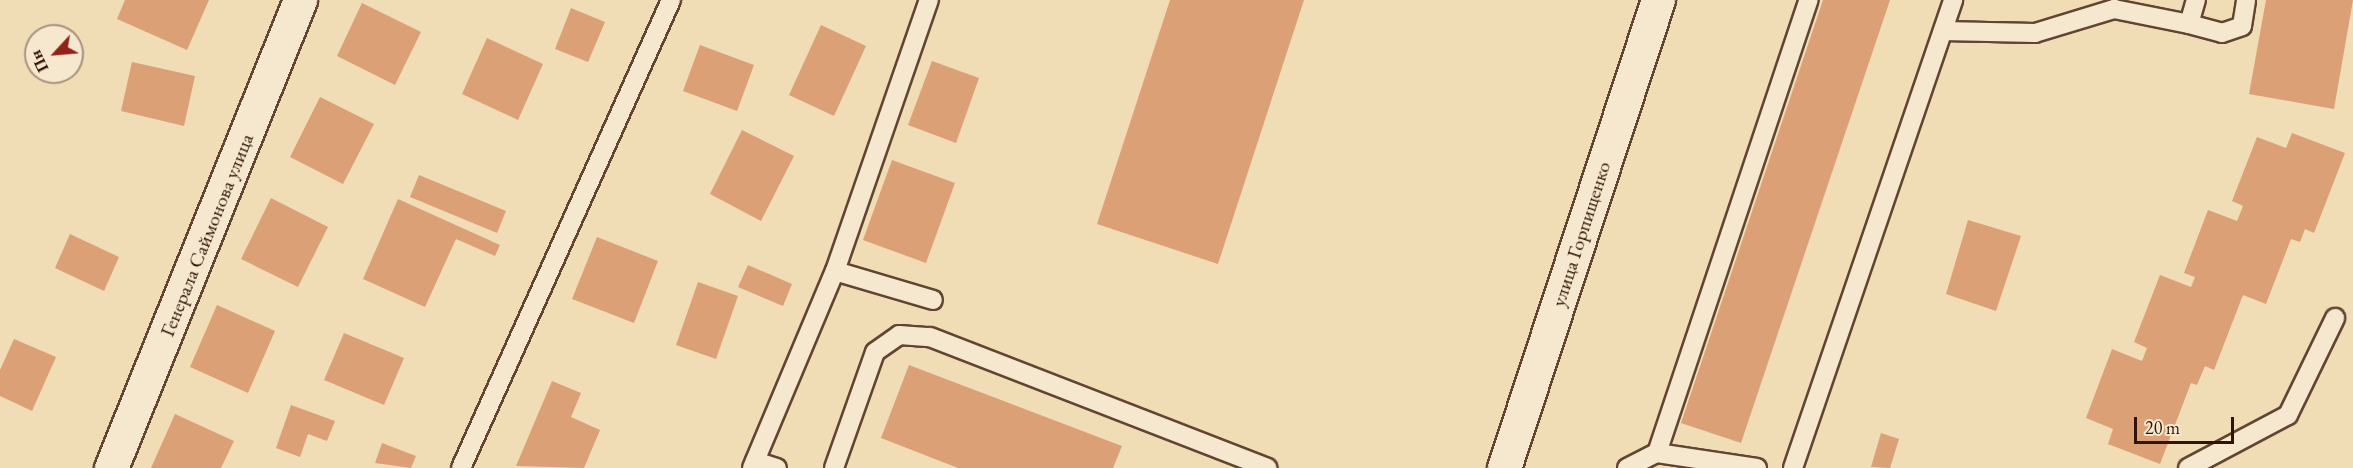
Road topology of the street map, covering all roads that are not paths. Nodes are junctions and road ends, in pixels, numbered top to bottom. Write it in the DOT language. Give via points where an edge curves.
graph roads {
  1 [pos="300,0"];
  2 [pos="671,0"];
  3 [pos="929,0"];
  4 [pos="1658,0"];
  5 [pos="1809,0"];
  6 [pos="1953,0"];
  7 [pos="2196,0"];
  8 [pos="2246,0"];
  9 [pos="2106,4"];
  10 [pos="2189,24"];
  11 [pos="1943,31"];
  12 [pos="835,271"];
  13 [pos="933,300"];
  14 [pos="2335,318"];
  15 [pos="1657,453"];
  16 [pos="754,464"];
  17 [pos="111,468"];
  18 [pos="461,468"];
  19 [pos="777,468"];
  20 [pos="834,468"];
  21 [pos="1267,468"];
  22 [pos="1504,468"];
  23 [pos="1627,468"];
  24 [pos="1757,468"];
  25 [pos="1793,468"];
  26 [pos="2188,468"];
  1 -- 17 [label="street, Генерала Саймонова улица"];
  2 -- 18 [label="lane"];
  3 -- 12 [label="lane"];
  4 -- 22 [label="street, улица Горпищенко"];
  5 -- 15 [label="lane"];
  6 -- 11 [label="lane"];
  7 -- 10 [label="lane"];
  8 -- 10 [label="lane" via="2241,26 2222,33"];
  9 -- 10 [label="lane"];
  9 -- 11 [label="lane" via="2035,33"];
  11 -- 25 [label="lane"];
  12 -- 13 [label="lane"];
  12 -- 16 [label="lane"];
  14 -- 26 [label="lane" via="2288,415"];
  15 -- 23 [label="lane"];
  15 -- 24 [label="lane"];
  16 -- 19 [label="lane"];
  20 -- 21 [label="lane" via="874,352 898,335 930,337"];
}
